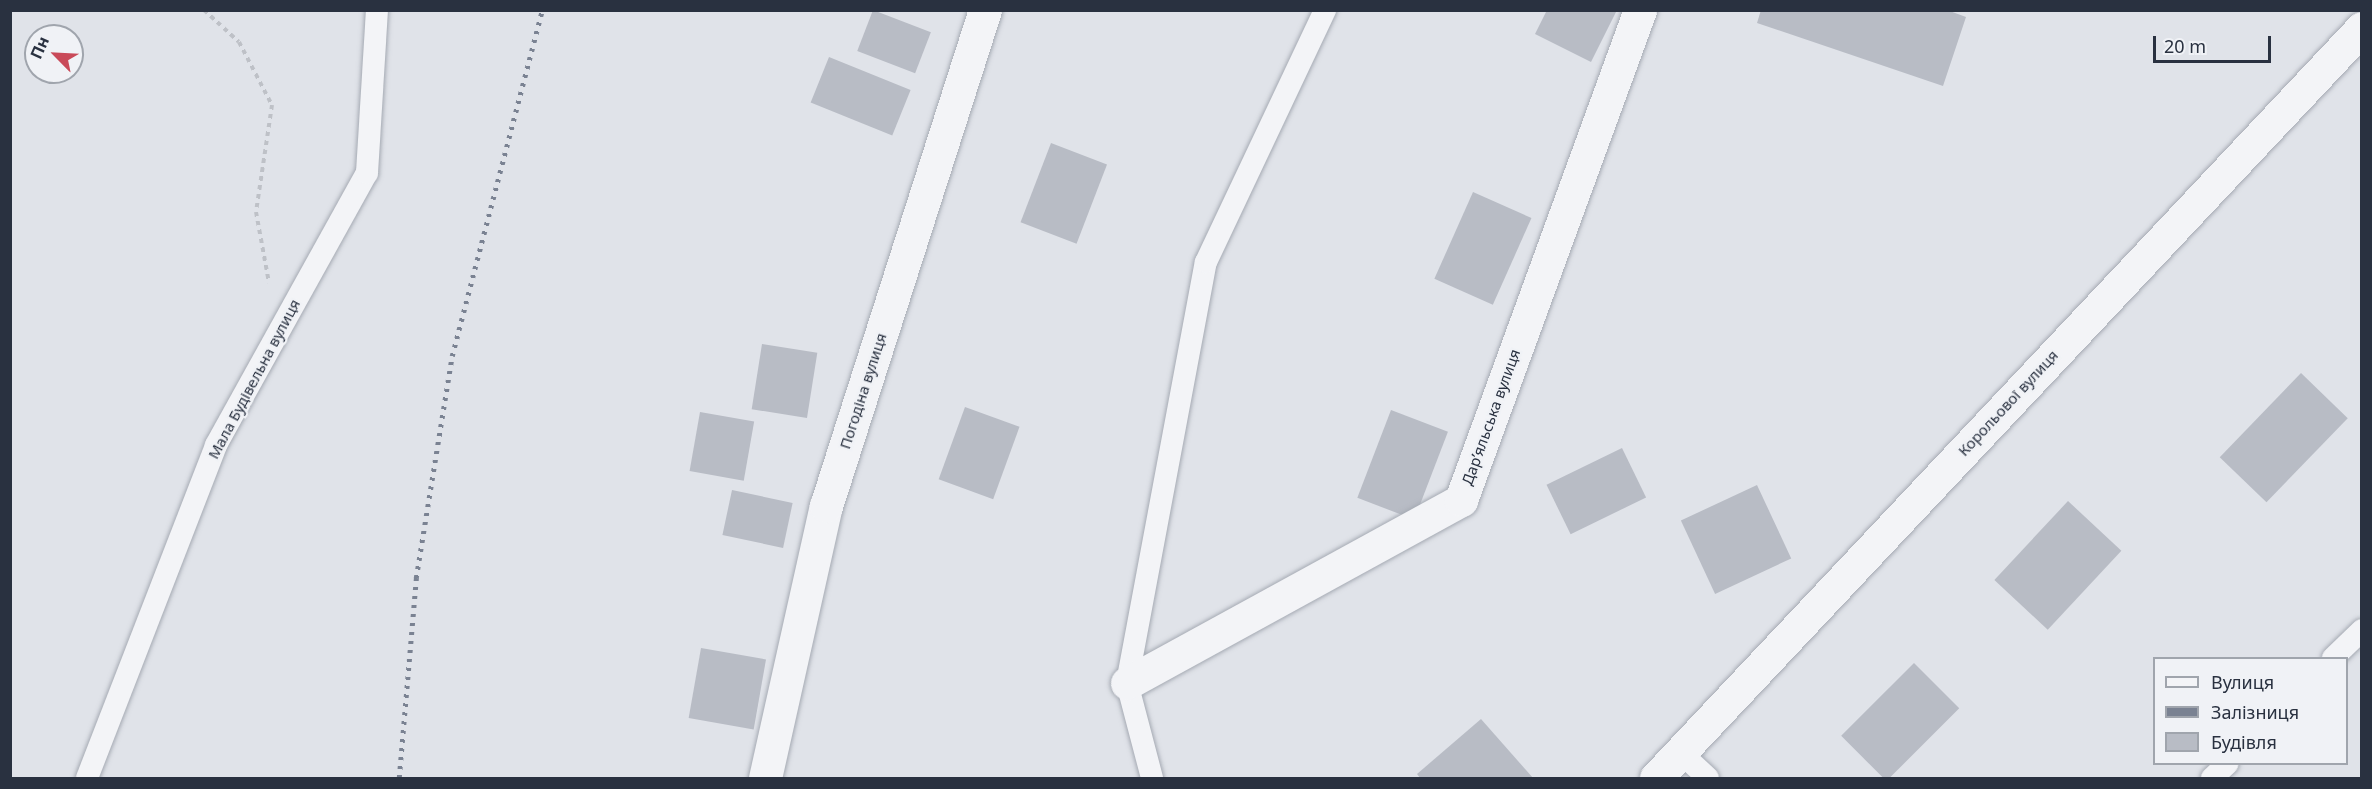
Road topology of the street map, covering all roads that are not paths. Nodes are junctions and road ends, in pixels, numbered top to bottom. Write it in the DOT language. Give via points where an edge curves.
graph roads {
  1 [pos="377,10"];
  2 [pos="985,10"];
  3 [pos="1325,10"];
  4 [pos="1640,10"];
  5 [pos="2361,28"];
  6 [pos="2361,630"];
  7 [pos="2334,657"];
  8 [pos="1127,682"];
  9 [pos="1680,752"];
  10 [pos="2226,765"];
  11 [pos="87,778"];
  12 [pos="765,778"];
  13 [pos="1152,778"];
  14 [pos="1656,778"];
  15 [pos="1708,778"];
  16 [pos="2212,778"];
  1 -- 11 [label="lane, Мала Будівельна вулиця" via="367,173 216,445"];
  2 -- 12 [label="street, Погодіна вулиця" via="826,506"];
  3 -- 8 [label="lane" via="1206,262"];
  4 -- 8 [label="street, Дар’яльська вулиця" via="1461,500"];
  5 -- 9 [label="street, Корольової вулиця"];
  6 -- 7 [label="lane"];
  8 -- 13 [label="lane"];
  9 -- 14 [label="street, Корольової вулиця"];
  9 -- 15 [label="lane"];
  10 -- 16 [label="lane"];
}
